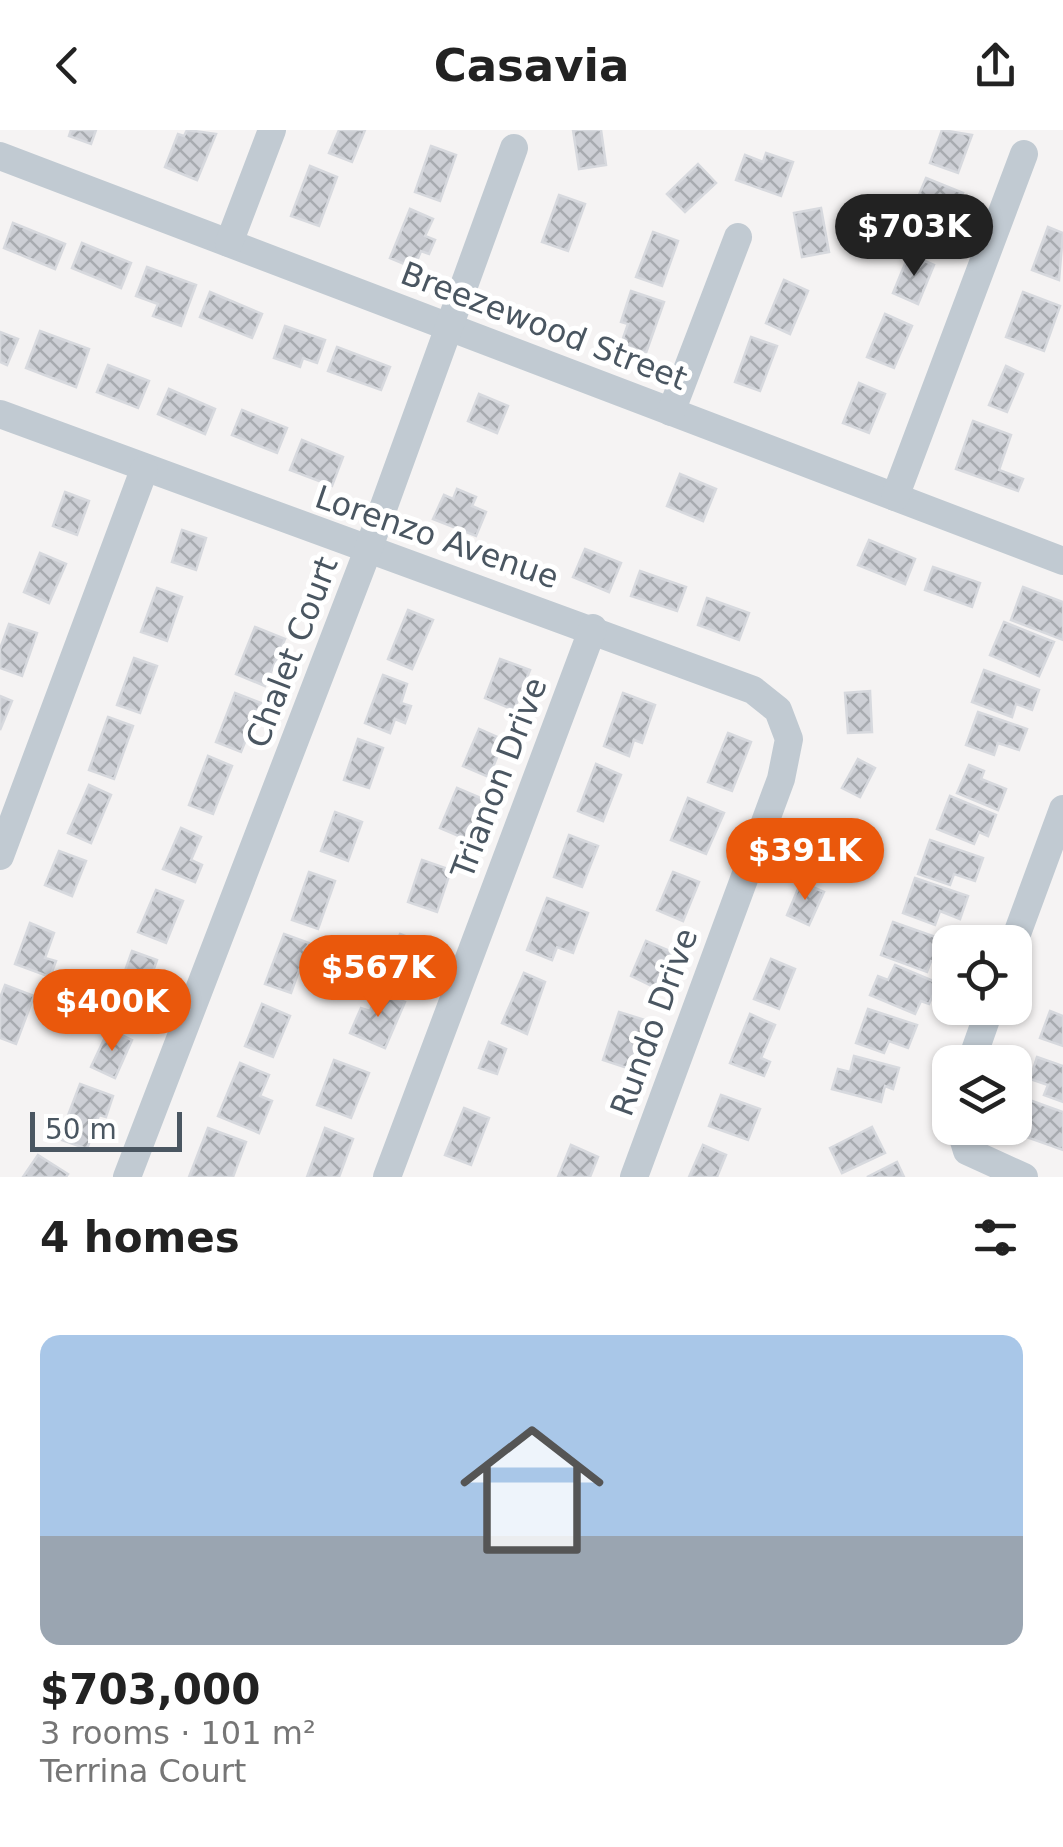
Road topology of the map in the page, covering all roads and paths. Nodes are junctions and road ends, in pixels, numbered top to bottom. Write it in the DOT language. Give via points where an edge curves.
graph roads {
  1 [pos="14,130"];
  2 [pos="272,130"];
  3 [pos="514,148"];
  4 [pos="1024,154"];
  5 [pos="2,156"];
  6 [pos="738,237"];
  7 [pos="229,243"];
  8 [pos="451,328"];
  9 [pos="670,412"];
  10 [pos="0,414"];
  11 [pos="144,470"];
  12 [pos="895,497"];
  13 [pos="368,550"];
  14 [pos="1063,561"];
  15 [pos="593,628"];
  16 [pos="781,779"];
  17 [pos="1063,809"];
  18 [pos="0,856"];
  19 [pos="1020,925"];
  20 [pos="966,1145"];
  21 [pos="127,1177"];
  22 [pos="387,1177"];
  23 [pos="634,1177"];
  24 [pos="1024,1177"];
  1 -- 5 [label="street"];
  2 -- 7 [label="street"];
  3 -- 8 [label="street, Chalet Court"];
  4 -- 12 [label="street"];
  5 -- 7 [label="street, Breezewood Street"];
  6 -- 9 [label="street"];
  7 -- 8 [label="street, Breezewood Street"];
  8 -- 9 [label="street, Breezewood Street"];
  8 -- 13 [label="street, Chalet Court"];
  9 -- 12 [label="street, Breezewood Street"];
  10 -- 11 [label="street, Lorenzo Avenue"];
  11 -- 13 [label="street, Lorenzo Avenue"];
  11 -- 18 [label="street"];
  12 -- 14 [label="street, Breezewood Street"];
  13 -- 15 [label="street, Lorenzo Avenue"];
  13 -- 21 [label="street, Chalet Court"];
  15 -- 16 [label="street, Lorenzo Avenue" via="753,690 778,710 789,739"];
  15 -- 22 [label="street, Trianon Drive"];
  16 -- 23 [label="street, Rundo Drive"];
  17 -- 19 [label="street"];
  20 -- 24 [label="street"];
}
